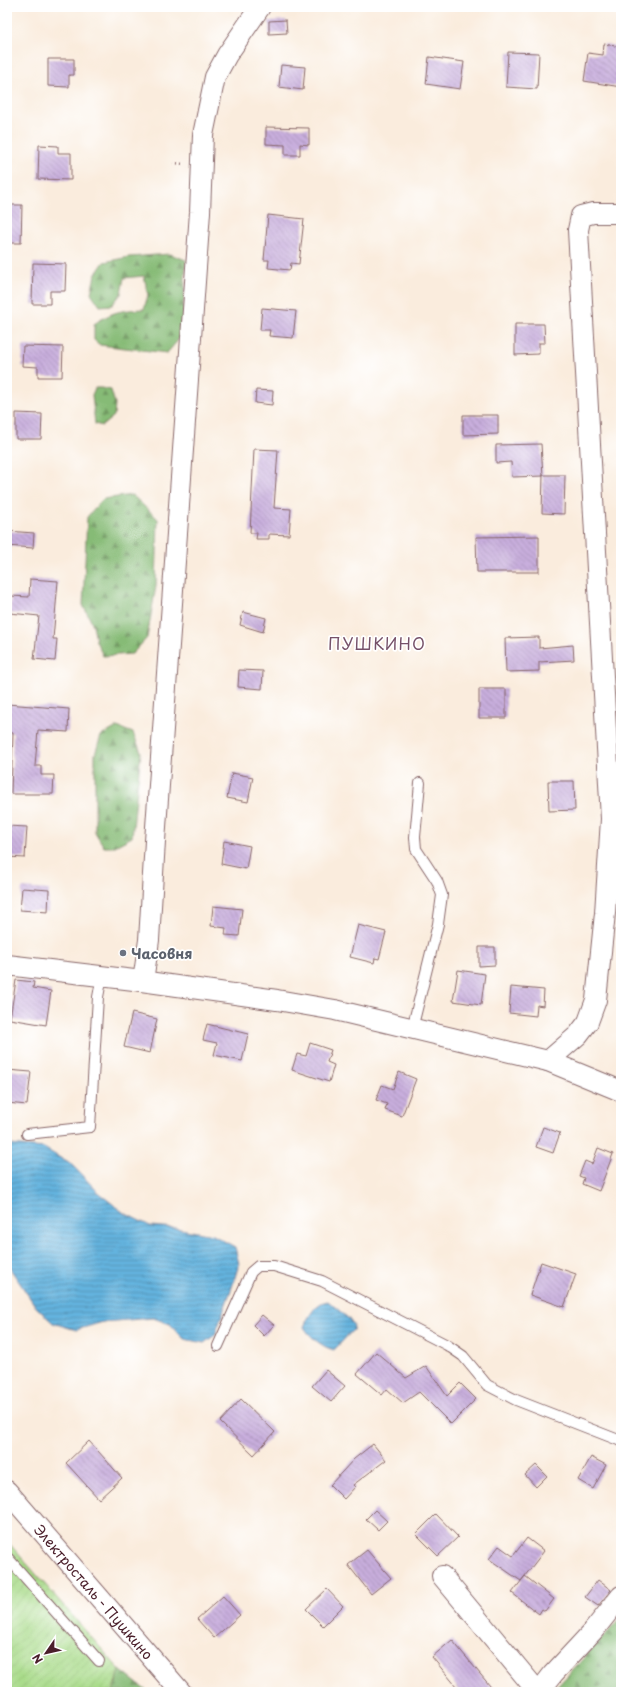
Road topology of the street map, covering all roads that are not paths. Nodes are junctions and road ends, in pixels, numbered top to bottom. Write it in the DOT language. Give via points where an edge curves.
graph roads {
  1 [pos="260,7"];
  2 [pos="621,212"];
  3 [pos="420,783"];
  4 [pos="7,965"];
  5 [pos="102,976"];
  6 [pos="143,981"];
  7 [pos="412,1029"];
  8 [pos="548,1061"];
  9 [pos="621,1091"];
  10 [pos="27,1134"];
  11 [pos="218,1346"];
  12 [pos="621,1441"];
  13 [pos="7,1491"];
  14 [pos="7,1557"];
  15 [pos="442,1576"];
  16 [pos="621,1596"];
  17 [pos="99,1661"];
  18 [pos="181,1692"];
  19 [pos="539,1692"];
  1 -- 6 [label="street" via="215,77 203,134 200,212 149,940"];
  2 -- 8 [label="street" via="582,216 578,230 611,819 605,913 596,1000 588,1022 578,1035"];
  3 -- 7 [label="lane" via="416,849 437,881 442,895 438,924"];
  4 -- 5 [label="street"];
  5 -- 6 [label="street"];
  5 -- 10 [label="lane" via="98,997 90,1127"];
  6 -- 7 [label="street" via="335,1010"];
  7 -- 8 [label="street"];
  8 -- 9 [label="street"];
  11 -- 12 [label="lane" via="251,1272 258,1266 274,1266 322,1281 447,1345 463,1356 487,1385 516,1400"];
  13 -- 18 [label="street, Электросталь - Пушкино"];
  14 -- 17 [label="lane"];
  15 -- 19 [label="street"];
  16 -- 19 [label="street"];
}
